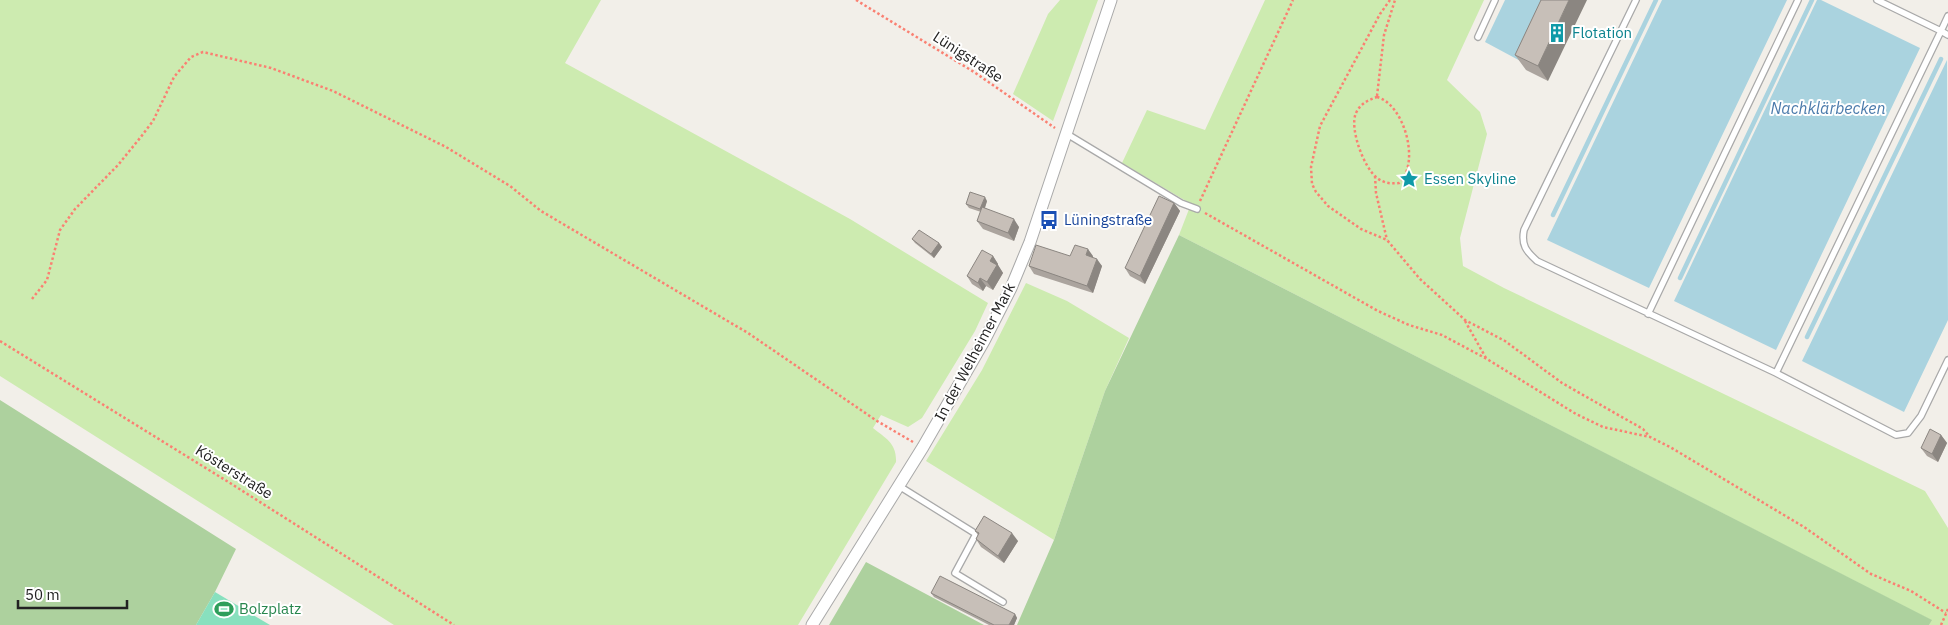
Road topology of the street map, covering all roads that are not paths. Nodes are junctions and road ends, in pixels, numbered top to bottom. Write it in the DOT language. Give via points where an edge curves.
graph roads {
  1 [pos="1111,0"];
  2 [pos="1495,0"];
  3 [pos="1636,0"];
  4 [pos="1798,0"];
  5 [pos="1877,0"];
  6 [pos="1948,16"];
  7 [pos="1941,31"];
  8 [pos="1948,35"];
  9 [pos="1478,37"];
  10 [pos="1068,134"];
  11 [pos="1197,209"];
  12 [pos="1648,314"];
  13 [pos="1948,360"];
  14 [pos="1776,373"];
  15 [pos="899,486"];
  16 [pos="1002,602"];
  17 [pos="812,625"];
  1 -- 10 [label="street, In der Welheimer Mark"];
  2 -- 9 [label="lane"];
  3 -- 12 [label="lane" via="1524,230 1522,242 1537,261"];
  4 -- 12 [label="lane"];
  5 -- 7 [label="lane"];
  6 -- 7 [label="lane"];
  7 -- 8 [label="lane"];
  7 -- 14 [label="lane"];
  10 -- 11 [label="lane" via="1181,203"];
  10 -- 15 [label="street, In der Welheimer Mark" via="1011,288 984,341"];
  12 -- 14 [label="lane"];
  13 -- 14 [label="lane" via="1921,416 1908,433 1896,435"];
  15 -- 16 [label="lane" via="976,534 956,573"];
  15 -- 17 [label="street, In der Welheimer Mark"];
}
